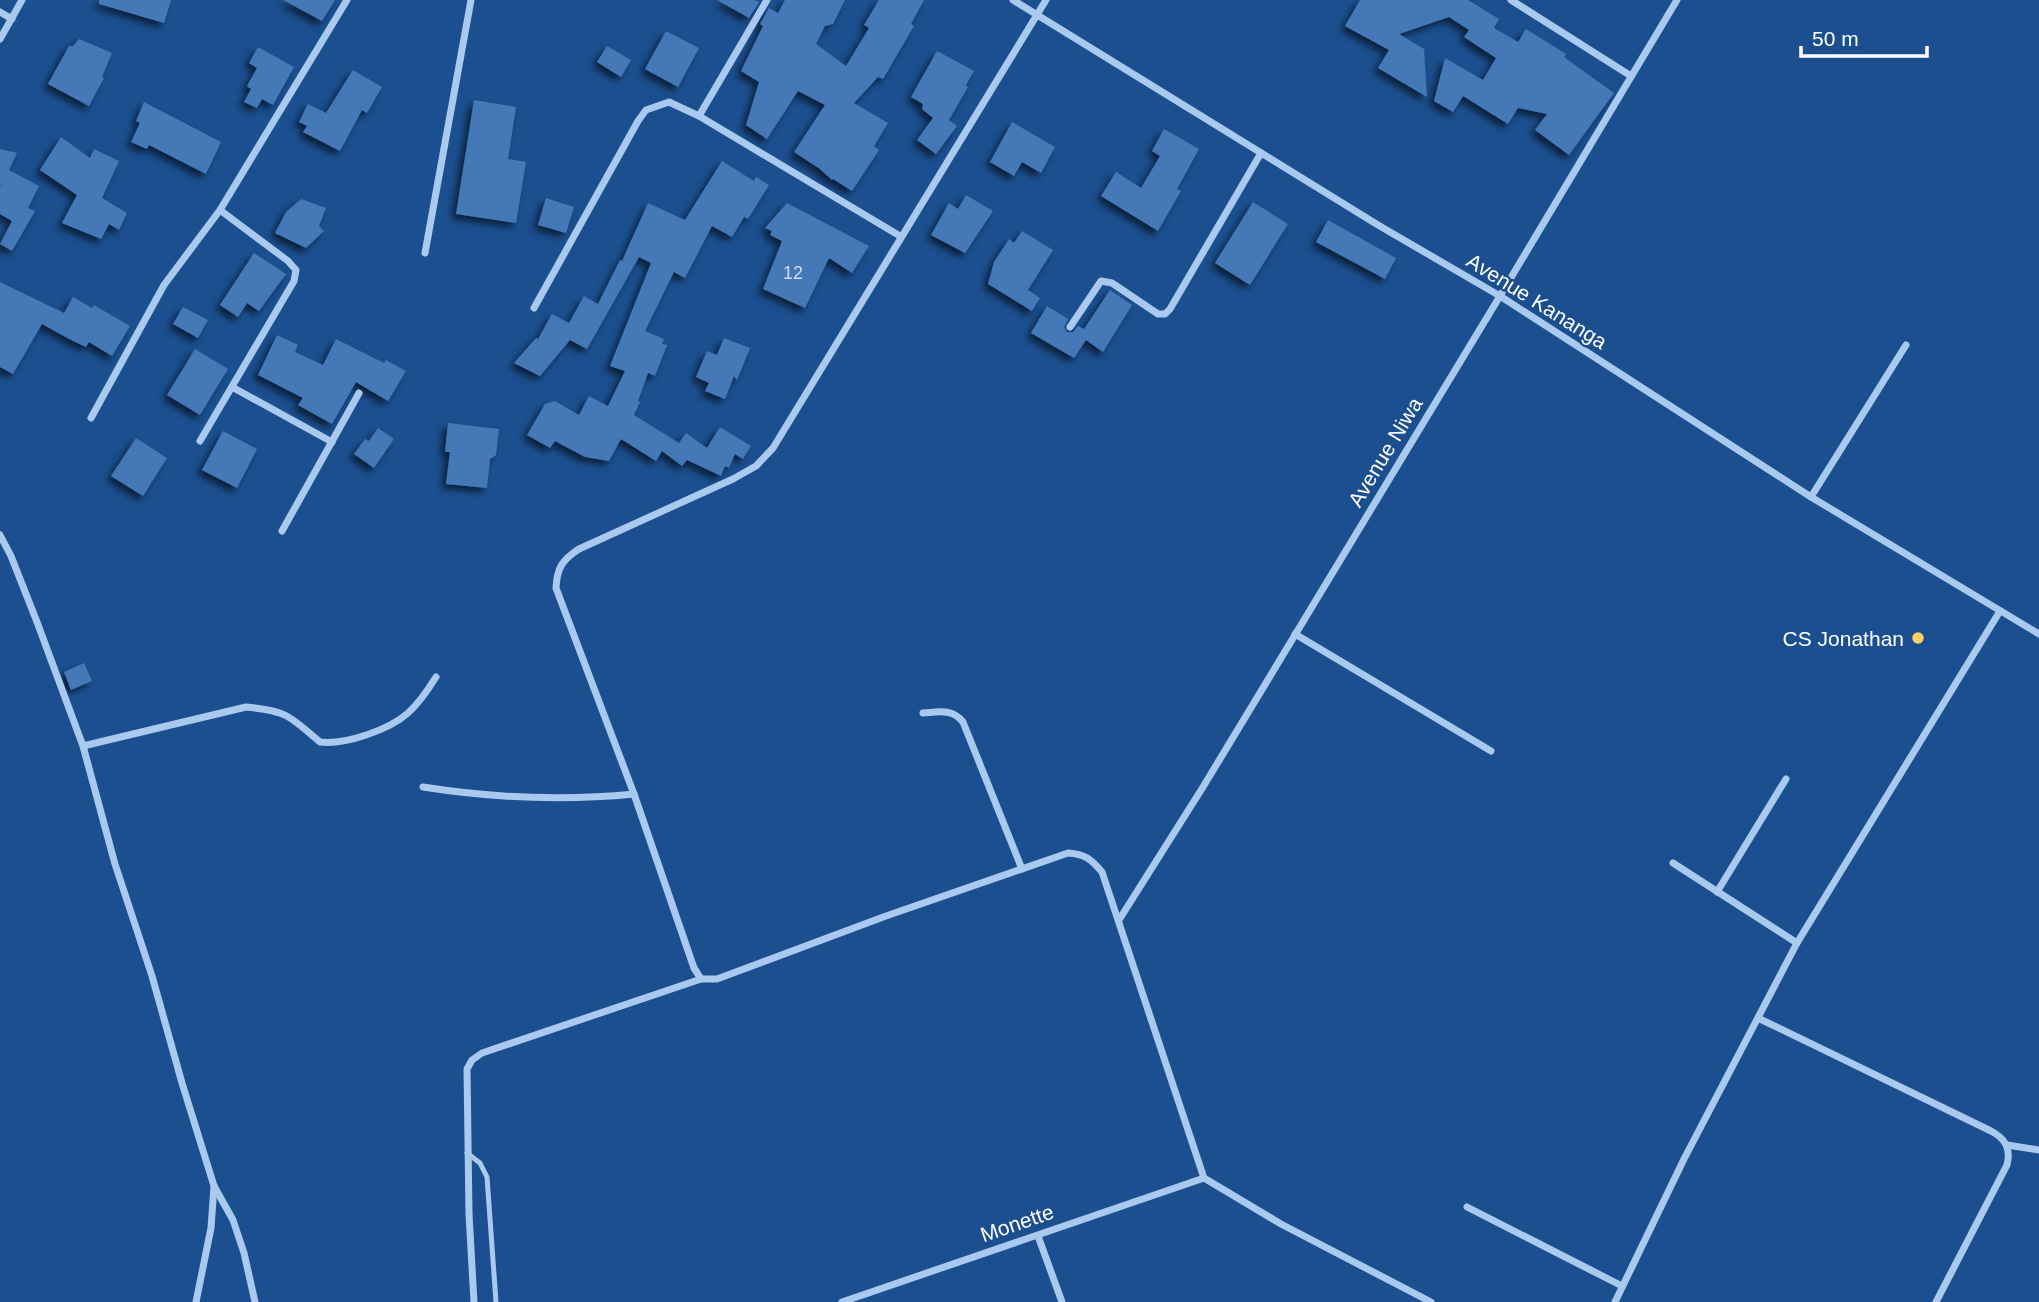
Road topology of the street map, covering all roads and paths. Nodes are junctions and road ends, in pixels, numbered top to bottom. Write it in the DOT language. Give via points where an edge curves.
graph roads {
  1 [pos="22,0"];
  2 [pos="347,0"];
  3 [pos="471,0"];
  4 [pos="767,0"];
  5 [pos="1013,0"];
  6 [pos="1046,0"];
  7 [pos="1511,0"];
  8 [pos="1677,0"];
  9 [pos="0,12"];
  10 [pos="1037,15"];
  11 [pos="12,19"];
  12 [pos="0,39"];
  13 [pos="1631,76"];
  14 [pos="699,116"];
  15 [pos="1261,153"];
  16 [pos="220,210"];
  17 [pos="900,236"];
  18 [pos="425,253"];
  19 [pos="1500,296"];
  20 [pos="534,308"];
  21 [pos="1070,327"];
  22 [pos="1906,345"];
  23 [pos="232,387"];
  24 [pos="359,393"];
  25 [pos="91,418"];
  26 [pos="200,441"];
  27 [pos="332,442"];
  28 [pos="1811,497"];
  29 [pos="282,531"];
  30 [pos="0,535"];
  31 [pos="2000,611"];
  32 [pos="1295,634"];
  33 [pos="2039,634"];
  34 [pos="436,677"];
  35 [pos="923,713"];
  36 [pos="83,746"];
  37 [pos="1491,751"];
  38 [pos="1786,779"];
  39 [pos="423,787"];
  40 [pos="634,793"];
  41 [pos="1673,863"];
  42 [pos="1022,869"];
  43 [pos="1717,892"];
  44 [pos="1119,920"];
  45 [pos="1797,943"];
  46 [pos="701,979"];
  47 [pos="1758,1018"];
  48 [pos="2007,1145"];
  49 [pos="2039,1150"];
  50 [pos="467,1153"];
  51 [pos="1204,1178"];
  52 [pos="214,1186"];
  53 [pos="1467,1207"];
  54 [pos="1038,1236"];
  55 [pos="1622,1286"];
  56 [pos="196,1302"];
  57 [pos="255,1302"];
  58 [pos="474,1302"];
  59 [pos="496,1302"];
  60 [pos="842,1302"];
  61 [pos="1062,1302"];
  62 [pos="1431,1302"];
  63 [pos="1615,1302"];
  64 [pos="1936,1302"];
  1 -- 11 [label="street"];
  2 -- 16 [label="street"];
  3 -- 18 [label="street"];
  4 -- 14 [label="street"];
  5 -- 10 [label="street, Avenue Kananga"];
  6 -- 10 [label="street"];
  7 -- 13 [label="street"];
  8 -- 13 [label="street, Avenue Niwa"];
  9 -- 11 [label="street"];
  10 -- 15 [label="street, Avenue Kananga"];
  10 -- 17 [label="street"];
  11 -- 12 [label="street"];
  13 -- 19 [label="street, Avenue Niwa"];
  14 -- 17 [label="street"];
  14 -- 20 [label="street" via="669,102 646,110"];
  15 -- 19 [label="street, Avenue Kananga"];
  15 -- 21 [label="street" via="1165,314 1101,281"];
  16 -- 23 [label="street" via="296,270 294,281"];
  16 -- 25 [label="street" via="164,285"];
  17 -- 40 [label="street" via="773,448 757,466 579,549 564,558 557,571 556,588"];
  19 -- 28 [label="street, Avenue Kananga"];
  19 -- 32 [label="street, Avenue Niwa"];
  22 -- 28 [label="street"];
  23 -- 26 [label="street"];
  23 -- 27 [label="street"];
  24 -- 27 [label="street"];
  27 -- 29 [label="street"];
  28 -- 31 [label="street, Avenue Kananga"];
  30 -- 36 [label="street"];
  31 -- 33 [label="street, Avenue Kananga"];
  31 -- 45 [label="street"];
  32 -- 37 [label="street"];
  32 -- 44 [label="street, Avenue Niwa"];
  34 -- 36 [label="street" via="399,720 339,742 320,742 285,714 246,707"];
  35 -- 42 [label="street" via="949,712 963,722"];
  36 -- 52 [label="street"];
  38 -- 43 [label="street"];
  39 -- 40 [label="street" via="571,798"];
  40 -- 46 [label="street"];
  41 -- 43 [label="street"];
  42 -- 44 [label="street" via="1068,853 1082,854 1102,872"];
  42 -- 46 [label="street" via="717,979"];
  43 -- 45 [label="street"];
  44 -- 51 [label="street"];
  45 -- 47 [label="street"];
  46 -- 50 [label="street" via="597,1012 472,1060 467,1069"];
  47 -- 48 [label="street" via="1991,1131"];
  47 -- 55 [label="street"];
  48 -- 49 [label="street"];
  48 -- 64 [label="street" via="2007,1165"];
  50 -- 58 [label="street"];
  50 -- 59 [label="lane" via="480,1163 487,1177"];
  51 -- 54 [label="street, Monette"];
  51 -- 62 [label="street"];
  52 -- 56 [label="street"];
  52 -- 57 [label="street" via="233,1220"];
  53 -- 55 [label="street"];
  54 -- 60 [label="street, Monette"];
  54 -- 61 [label="street"];
  55 -- 63 [label="street"];
}
